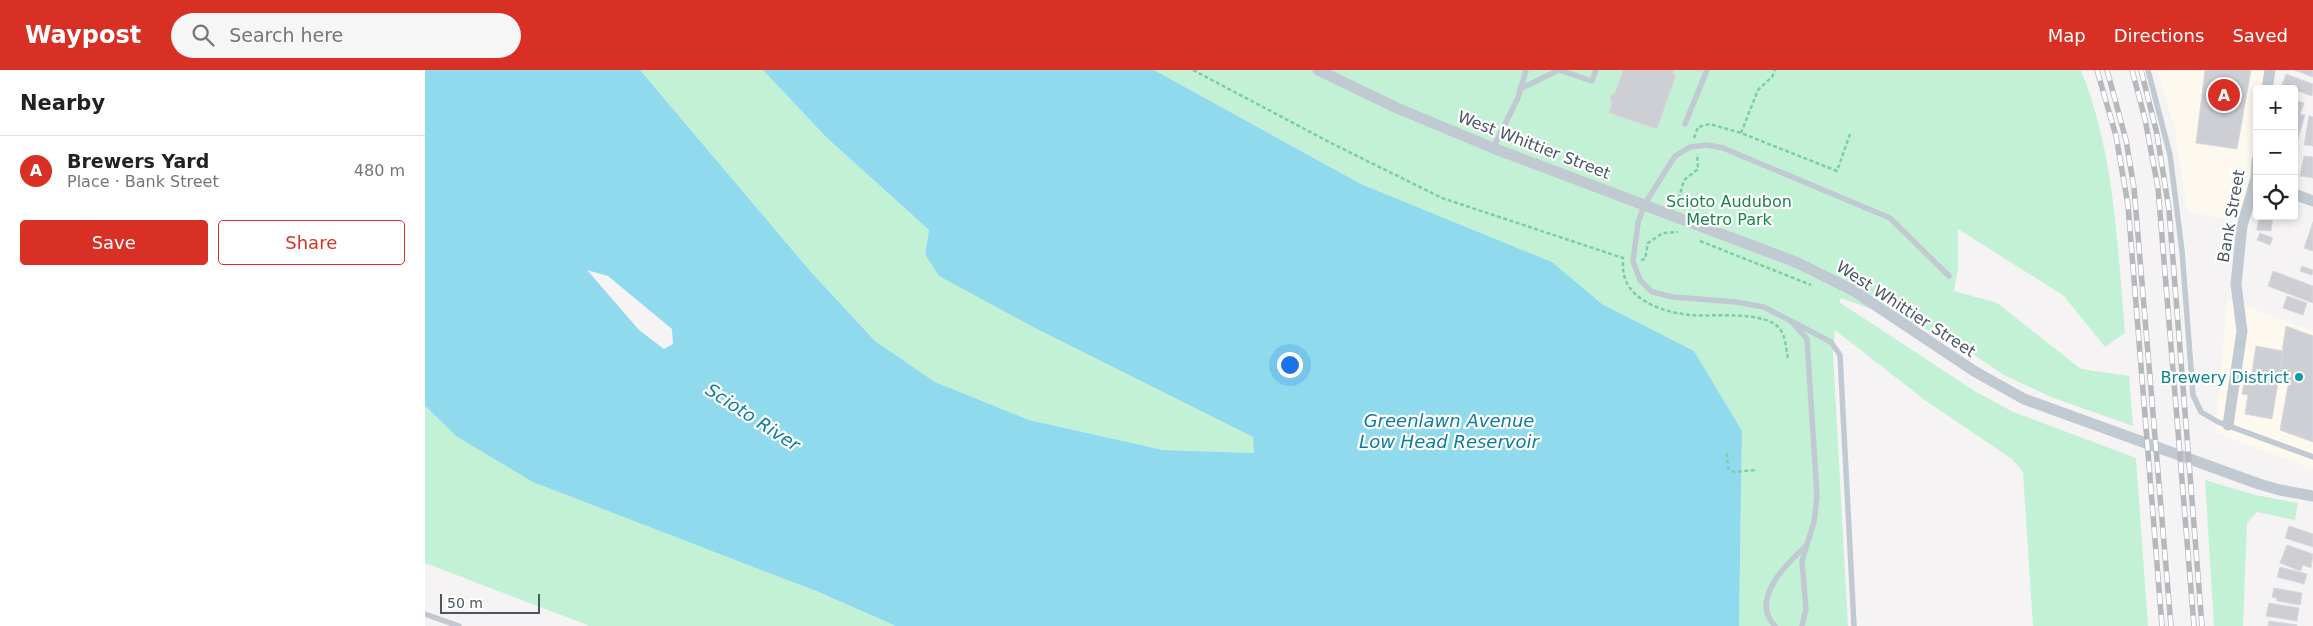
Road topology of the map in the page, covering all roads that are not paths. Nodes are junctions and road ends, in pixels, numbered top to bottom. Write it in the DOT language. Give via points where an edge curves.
graph roads {
  1 [pos="1318,70"];
  2 [pos="1526,70"];
  3 [pos="1559,70"];
  4 [pos="1595,70"];
  5 [pos="1707,70"];
  6 [pos="2148,70"];
  7 [pos="2270,70"];
  8 [pos="2268,85"];
  9 [pos="1520,89"];
  10 [pos="1685,124"];
  11 [pos="1493,148"];
  12 [pos="2253,190"];
  13 [pos="2298,195"];
  14 [pos="2313,201"];
  15 [pos="1644,205"];
  16 [pos="1949,276"];
  17 [pos="1791,321"];
  18 [pos="2228,425"];
  19 [pos="2313,457"];
  20 [pos="2313,496"];
  21 [pos="1806,546"];
  22 [pos="425,614"];
  23 [pos="459,626"];
  24 [pos="1775,626"];
  25 [pos="1801,626"];
  26 [pos="1854,626"];
  1 -- 11 [label="street, West Whittier Street" via="1397,108"];
  2 -- 9 [label="lane"];
  3 -- 4 [label="lane" via="1592,81"];
  3 -- 9 [label="lane"];
  5 -- 10 [label="lane"];
  6 -- 18 [label="lane" via="2170,155 2182,251 2193,395 2201,412"];
  7 -- 8 [label="street"];
  9 -- 11 [label="lane"];
  11 -- 15 [label="street, West Whittier Street"];
  12 -- 18 [label="street, Bank Street" via="2241,236 2236,284 2241,331"];
  13 -- 14 [label="street"];
  15 -- 16 [label="lane" via="1675,156 1690,147 1707,145 1723,148 1890,218"];
  15 -- 17 [label="lane" via="1633,261 1639,280 1652,292 1764,307"];
  15 -- 20 [label="street, West Whittier Street" via="1826,276 1993,384 2024,399 2259,484"];
  17 -- 21 [label="lane" via="1807,339 1811,397 1817,496"];
  17 -- 26 [label="lane" via="1831,342 1840,355"];
  18 -- 19 [label="lane"];
  21 -- 24 [label="lane" via="1768,592 1768,614"];
  21 -- 25 [label="lane" via="1802,573 1805,609"];
  22 -- 23 [label="lane"];
}
